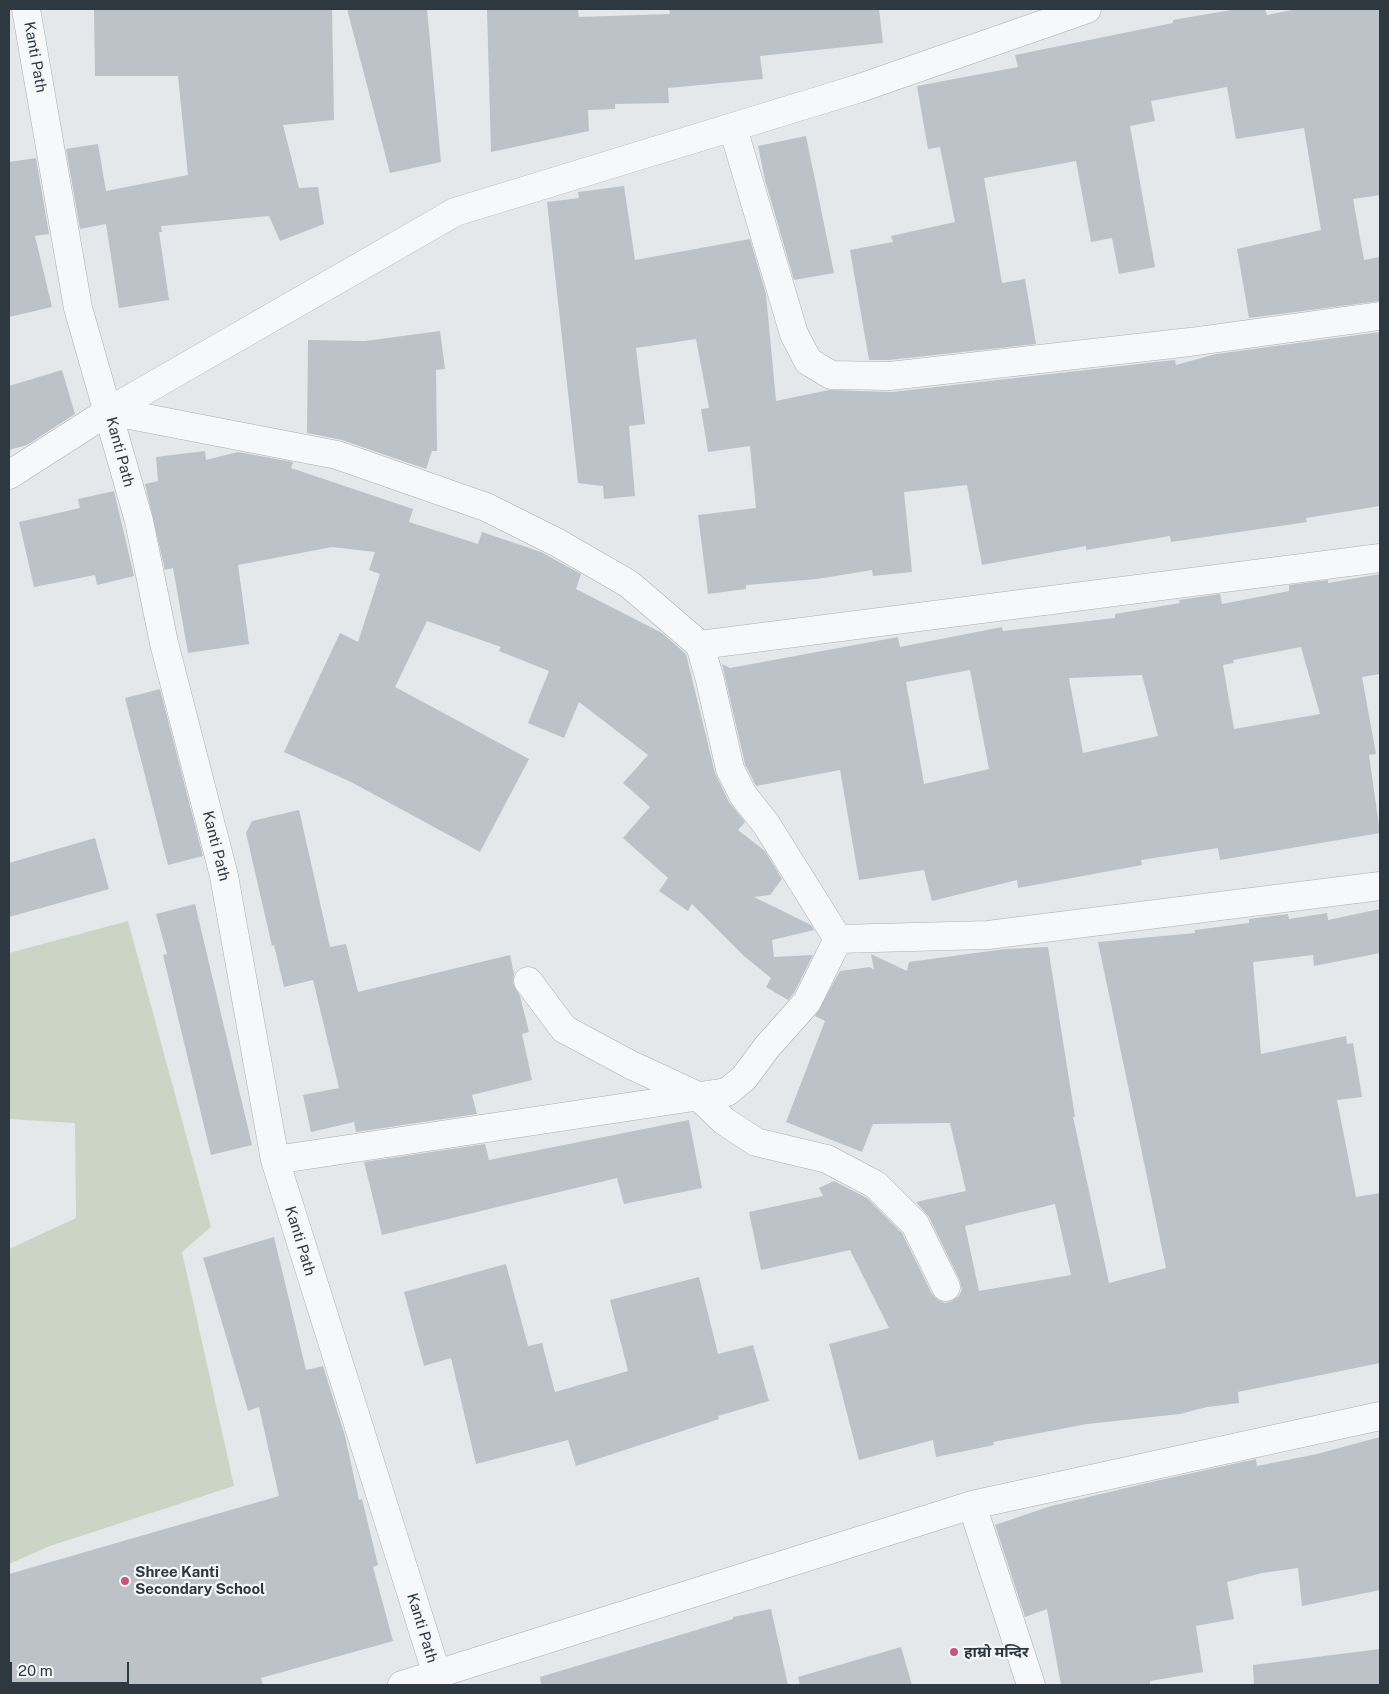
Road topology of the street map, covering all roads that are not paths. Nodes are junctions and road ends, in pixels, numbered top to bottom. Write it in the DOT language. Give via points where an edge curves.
graph roads {
  1 [pos="26,9"];
  2 [pos="1087,9"];
  3 [pos="732,128"];
  4 [pos="1380,316"];
  5 [pos="109,411"];
  6 [pos="9,475"];
  7 [pos="1380,558"];
  8 [pos="700,644"];
  9 [pos="1380,886"];
  10 [pos="838,939"];
  11 [pos="528,981"];
  12 [pos="698,1096"];
  13 [pos="275,1160"];
  14 [pos="946,1287"];
  15 [pos="1380,1416"];
  16 [pos="972,1505"];
  17 [pos="437,1675"];
  18 [pos="402,1685"];
  19 [pos="1031,1685"];
  1 -- 5 [label="street, Kanti Path" via="78,308"];
  2 -- 3 [label="street" via="857,89"];
  3 -- 4 [label="street" via="794,334 808,361 831,375 890,376 1190,342"];
  3 -- 5 [label="street" via="456,212"];
  5 -- 6 [label="street"];
  5 -- 8 [label="street" via="337,455 486,507 629,584"];
  5 -- 13 [label="street, Kanti Path" via="224,876"];
  7 -- 8 [label="street"];
  8 -- 10 [label="street" via="730,768 743,795 766,824"];
  9 -- 10 [label="street" via="988,935"];
  10 -- 12 [label="street" via="806,1002 744,1078 727,1092"];
  11 -- 12 [label="street" via="564,1029"];
  12 -- 13 [label="street"];
  12 -- 14 [label="street" via="724,1121 756,1142 827,1159 876,1185 915,1224"];
  13 -- 17 [label="street, Kanti Path"];
  15 -- 16 [label="street"];
  16 -- 17 [label="street"];
  16 -- 19 [label="street"];
  17 -- 18 [label="street"];
}
